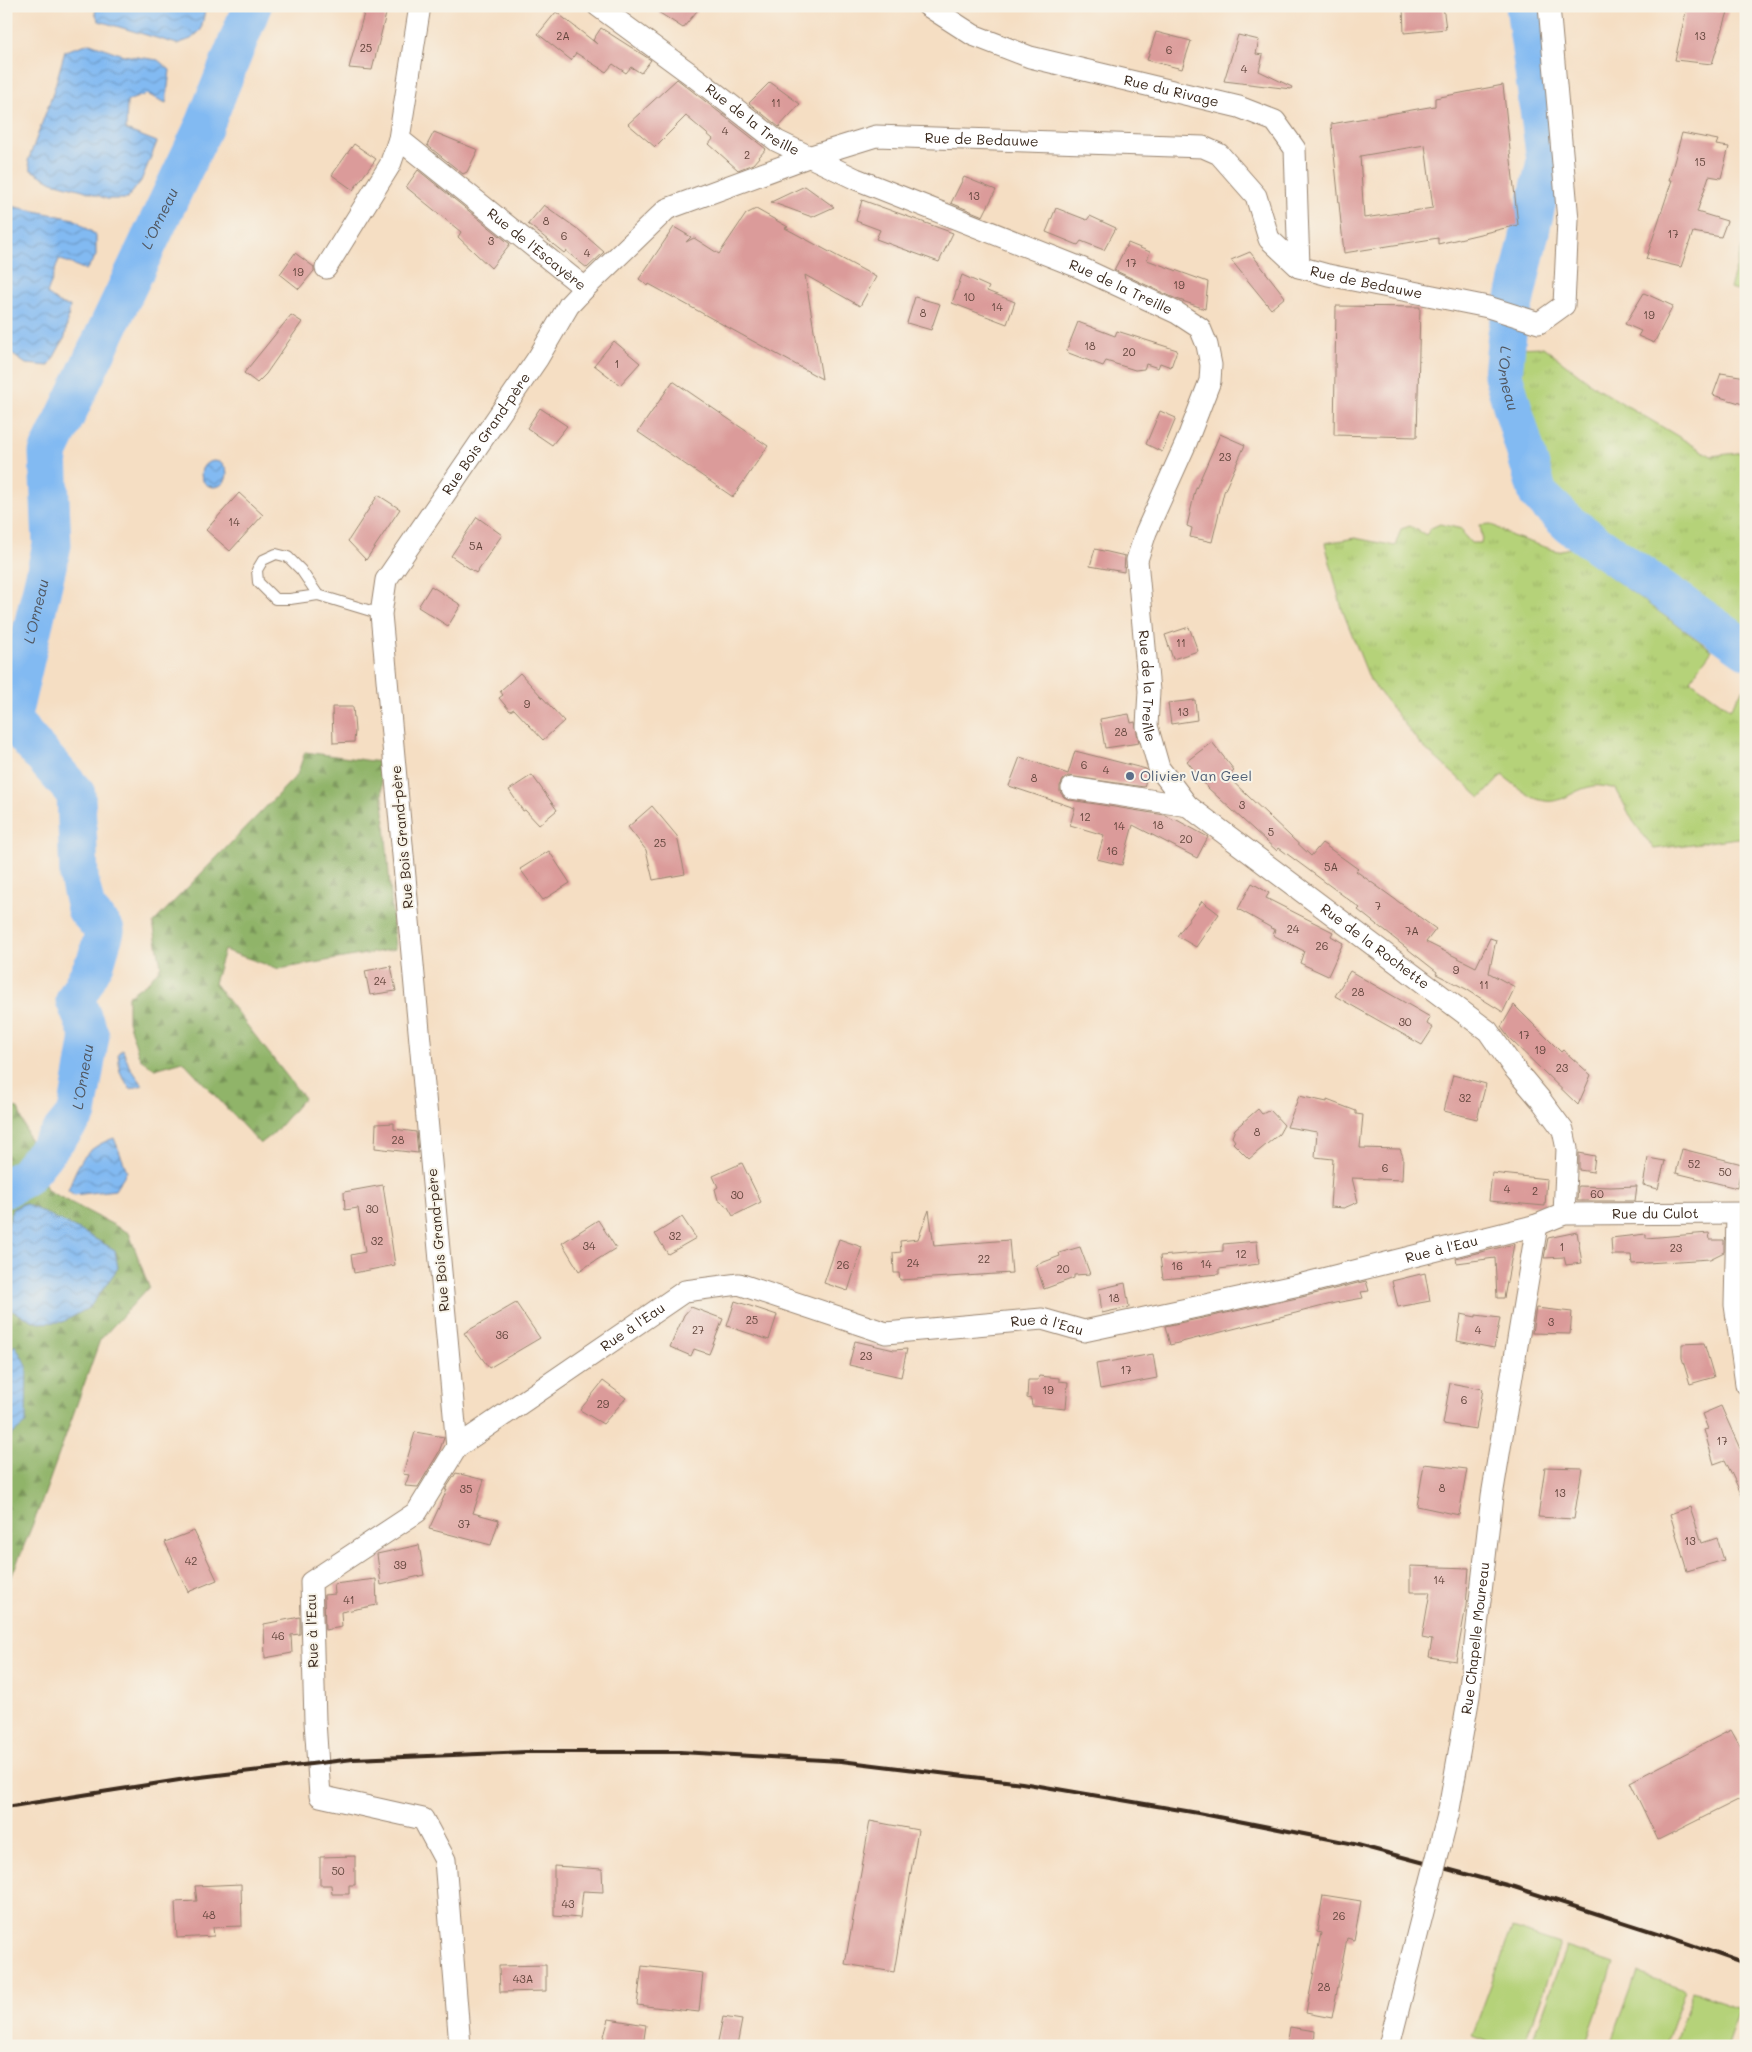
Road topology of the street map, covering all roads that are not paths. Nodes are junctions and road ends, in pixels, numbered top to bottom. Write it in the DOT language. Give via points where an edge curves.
graph roads {
  1 [pos="420,6"];
  2 [pos="598,6"];
  3 [pos="928,6"];
  4 [pos="1549,6"];
  5 [pos="399,139"];
  6 [pos="808,157"];
  7 [pos="1299,267"];
  8 [pos="326,268"];
  9 [pos="585,288"];
  10 [pos="318,595"];
  11 [pos="381,614"];
  12 [pos="1072,788"];
  13 [pos="1188,806"];
  14 [pos="1742,1213"];
  15 [pos="1564,1214"];
  16 [pos="1537,1225"];
  17 [pos="1746,1384"];
  18 [pos="457,1446"];
  19 [pos="460,2046"];
  20 [pos="1389,2046"];
  1 -- 5 [label="street"];
  2 -- 6 [label="street, Rue de la Treille" via="777,141"];
  3 -- 7 [label="street, Rue du Rivage" via="973,35 1030,56 1238,107 1274,121 1295,148"];
  4 -- 7 [label="street, Rue de Bedauwe" via="1568,220 1564,305 1539,322 1488,307"];
  5 -- 8 [label="street" via="390,166"];
  5 -- 9 [label="street, Rue de l'Escayère"];
  6 -- 7 [label="street, Rue de Bedauwe" via="876,136 1203,147 1219,154 1256,196 1269,239"];
  6 -- 9 [label="street, Rue de l'Escayère" via="667,209"];
  6 -- 13 [label="street, Rue de la Treille" via="1081,268 1168,309 1200,328 1210,358 1210,381 1137,560 1149,691 1147,726 1159,768"];
  9 -- 11 [label="street, Rue Bois Grand-père" via="569,305 538,358 386,580"];
  10 -- 10 [label="lane" via="288,557 276,554 263,560 257,570 258,582 275,599"];
  10 -- 11 [label="lane"];
  11 -- 18 [label="street, Rue Bois Grand-père"];
  12 -- 13 [label="street, Rue de la Rochette"];
  13 -- 15 [label="street, Rue de la Rochette" via="1488,1031 1563,1130 1567,1149"];
  14 -- 15 [label="street, Rue du Culot"];
  14 -- 17 [label="street" via="1735,1304"];
  15 -- 16 [label="street, Rue à l'Eau"];
  16 -- 18 [label="street, Rue à l'Eau" via="1299,1285 1084,1331 1042,1319 886,1333 739,1284 685,1291"];
  16 -- 20 [label="street, Rue Chapelle Moureau, bridge" via="1492,1496 1469,1696 1448,1815"];
  18 -- 19 [label="street, Rue à l'Eau" via="416,1512 311,1582 320,1796 423,1819 445,1860"];
}
